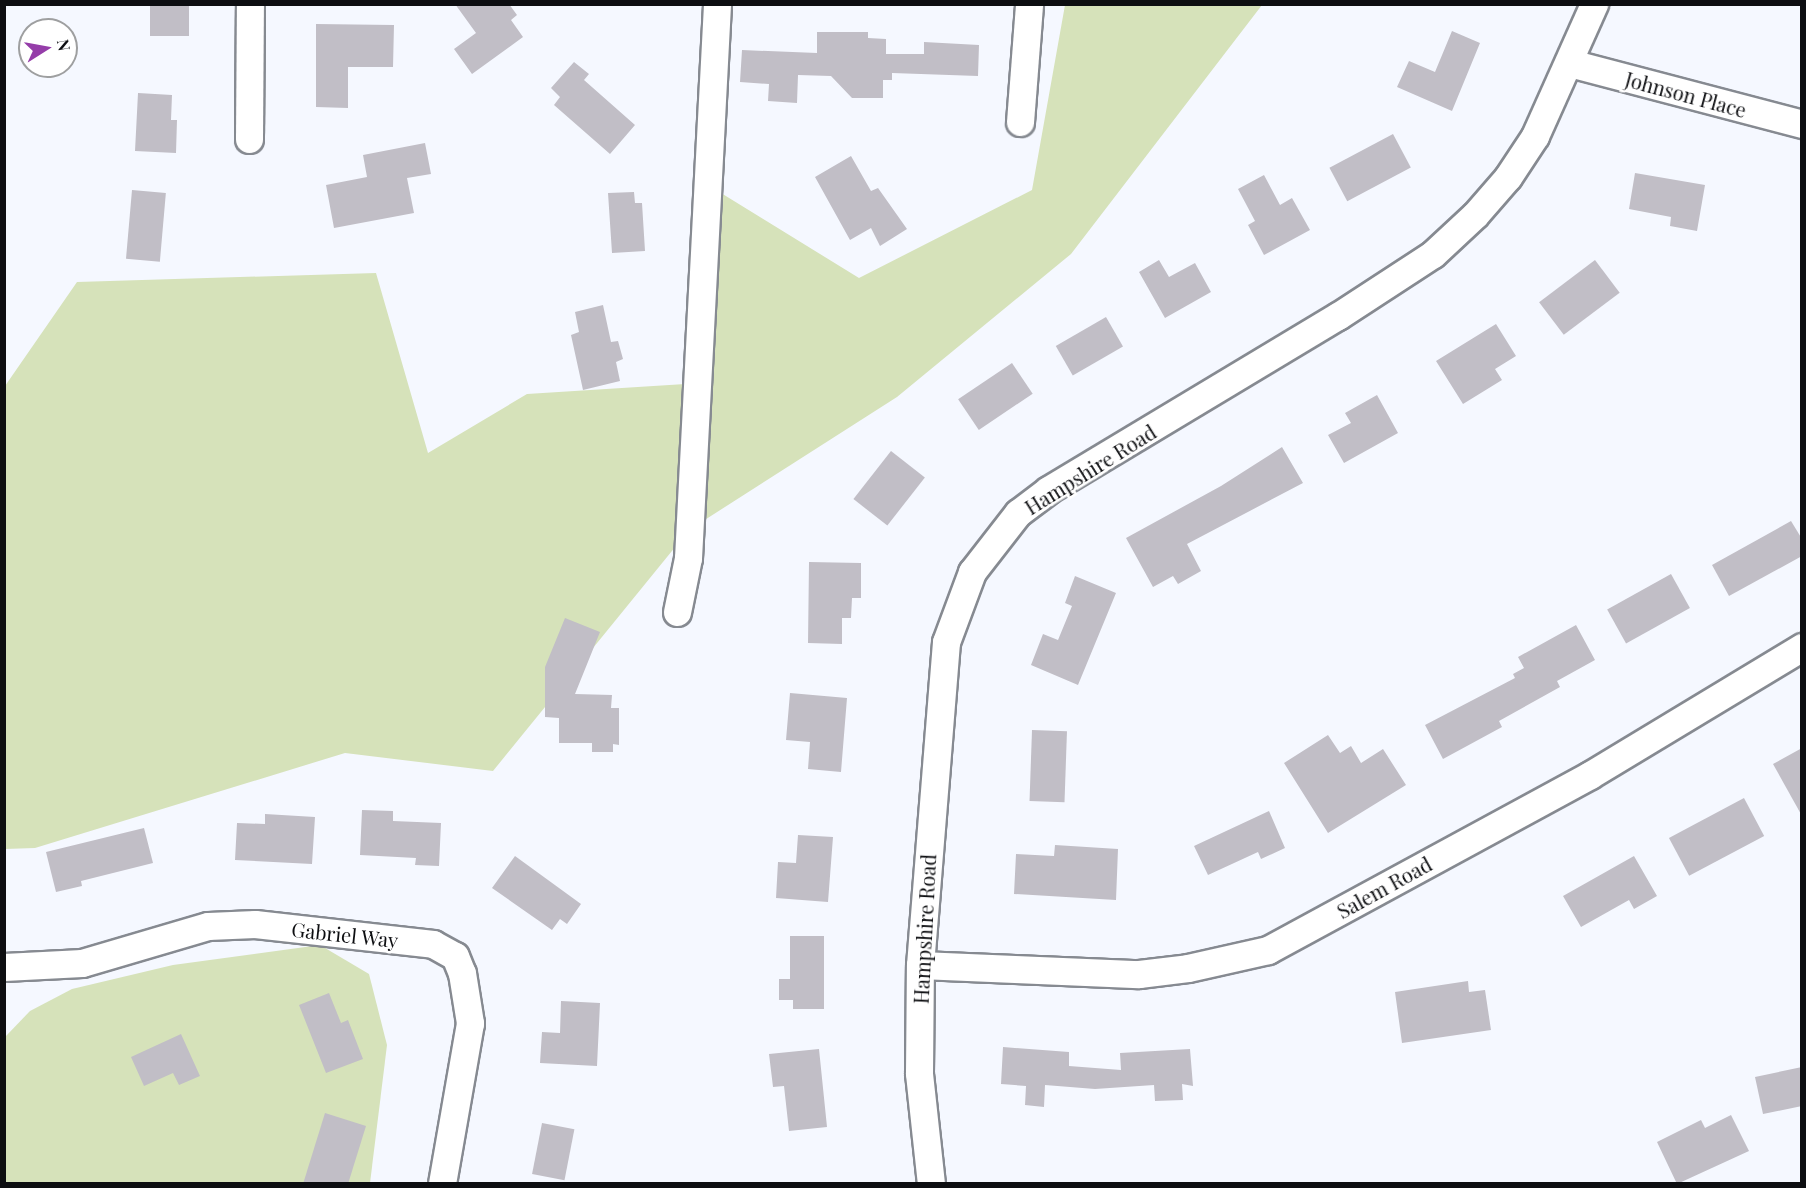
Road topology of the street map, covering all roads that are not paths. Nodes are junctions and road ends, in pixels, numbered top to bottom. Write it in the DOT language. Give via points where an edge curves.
graph roads {
  1 [pos="250,4"];
  2 [pos="717,4"];
  3 [pos="1029,4"];
  4 [pos="1594,4"];
  5 [pos="1570,63"];
  6 [pos="1020,122"];
  7 [pos="1802,124"];
  8 [pos="249,139"];
  9 [pos="677,612"];
  10 [pos="1802,647"];
  11 [pos="920,965"];
  12 [pos="4,967"];
  13 [pos="442,1184"];
  14 [pos="931,1184"];
  1 -- 8 [label="street"];
  2 -- 9 [label="street" via="688,558"];
  3 -- 6 [label="street"];
  4 -- 5 [label="street, Hampshire Road"];
  5 -- 7 [label="street, Johnson Place"];
  5 -- 11 [label="street, Hampshire Road" via="1535,136 1508,177 1433,254 1319,328 1047,490 1018,513 993,541 960,597 946,642"];
  10 -- 11 [label="street, Salem Road" via="1590,775 1268,950 1188,968 1139,974"];
  11 -- 14 [label="street, Hampshire Road" via="919,1073"];
  12 -- 13 [label="street, Gabriel Way" via="82,963 208,926 255,924 433,944 455,956 468,995 470,1023"];
}
